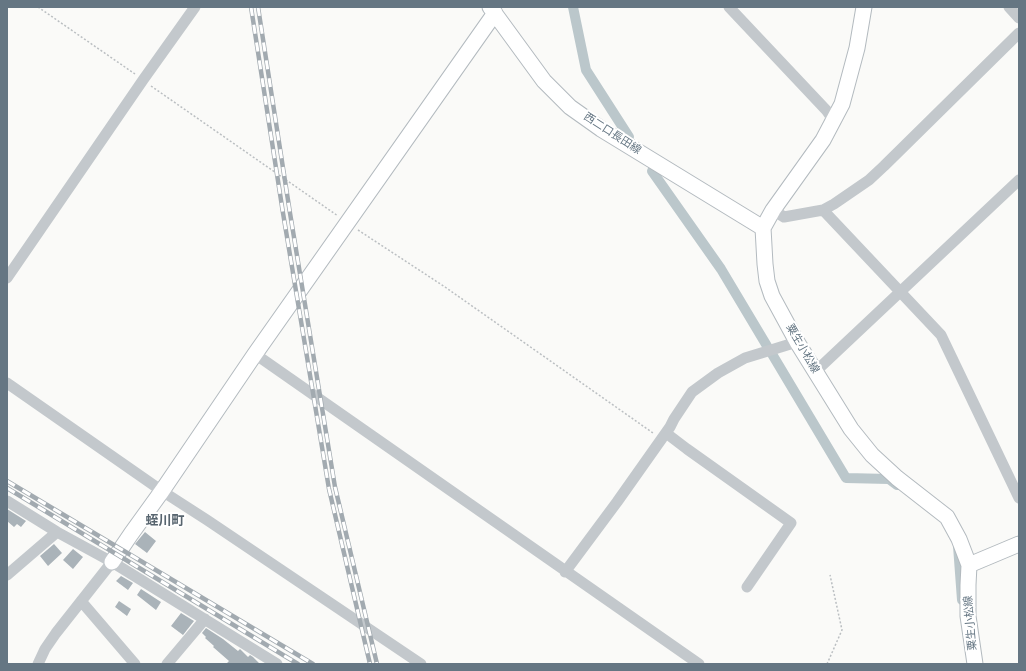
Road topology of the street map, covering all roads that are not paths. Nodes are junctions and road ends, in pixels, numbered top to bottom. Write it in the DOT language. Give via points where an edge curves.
graph roads {
  1 [pos="195,7"];
  2 [pos="729,7"];
  3 [pos="864,7"];
  4 [pos="1009,7"];
  5 [pos="493,10"];
  6 [pos="1019,18"];
  7 [pos="1019,33"];
  8 [pos="834,121"];
  9 [pos="1019,180"];
  10 [pos="773,210"];
  11 [pos="823,210"];
  12 [pos="764,228"];
  13 [pos="7,278"];
  14 [pos="900,291"];
  15 [pos="797,342"];
  16 [pos="255,354"];
  17 [pos="814,372"];
  18 [pos="7,384"];
  19 [pos="663,436"];
  20 [pos="162,491"];
  21 [pos="1019,498"];
  22 [pos="7,501"];
  23 [pos="57,532"];
  24 [pos="1019,544"];
  25 [pos="112,562"];
  26 [pos="969,565"];
  27 [pos="565,572"];
  28 [pos="7,575"];
  29 [pos="747,587"];
  30 [pos="81,601"];
  31 [pos="205,619"];
  32 [pos="274,663"];
  33 [pos="38,664"];
  34 [pos="135,664"];
  35 [pos="167,664"];
  36 [pos="421,664"];
  37 [pos="699,664"];
  38 [pos="975,664"];
  1 -- 13 [label="street"];
  2 -- 8 [label="street"];
  3 -- 8 [label="main road, 粟生小松線" via="852,68 842,104"];
  4 -- 6 [label="street"];
  5 -- 12 [label="main road, 西二口長田線" via="544,81 570,107 601,129"];
  5 -- 16 [label="main road"];
  7 -- 11 [label="street" via="869,180"];
  8 -- 10 [label="main road, 粟生小松線"];
  9 -- 14 [label="street"];
  10 -- 11 [label="street" via="784,217"];
  10 -- 12 [label="main road, 粟生小松線"];
  11 -- 14 [label="street"];
  12 -- 15 [label="main road, 粟生小松線" via="767,281 772,296"];
  14 -- 17 [label="street"];
  14 -- 21 [label="street" via="941,334"];
  15 -- 17 [label="main road, 粟生小松線"];
  15 -- 19 [label="street" via="745,358 718,373 692,392"];
  16 -- 20 [label="main road"];
  16 -- 27 [label="street"];
  17 -- 26 [label="main road, 粟生小松線" via="851,429 872,455 947,517 960,539"];
  18 -- 20 [label="street"];
  19 -- 27 [label="street"];
  19 -- 29 [label="street" via="687,449 791,523"];
  20 -- 25 [label="main road"];
  20 -- 36 [label="street"];
  22 -- 23 [label="street"];
  23 -- 25 [label="street"];
  23 -- 28 [label="street"];
  24 -- 26 [label="main road"];
  25 -- 30 [label="street"];
  25 -- 31 [label="street"];
  26 -- 38 [label="main road, 粟生小松線" via="968,616"];
  27 -- 37 [label="street"];
  30 -- 33 [label="street" via="45,650"];
  30 -- 34 [label="street"];
  31 -- 32 [label="street"];
  31 -- 35 [label="street"];
}
